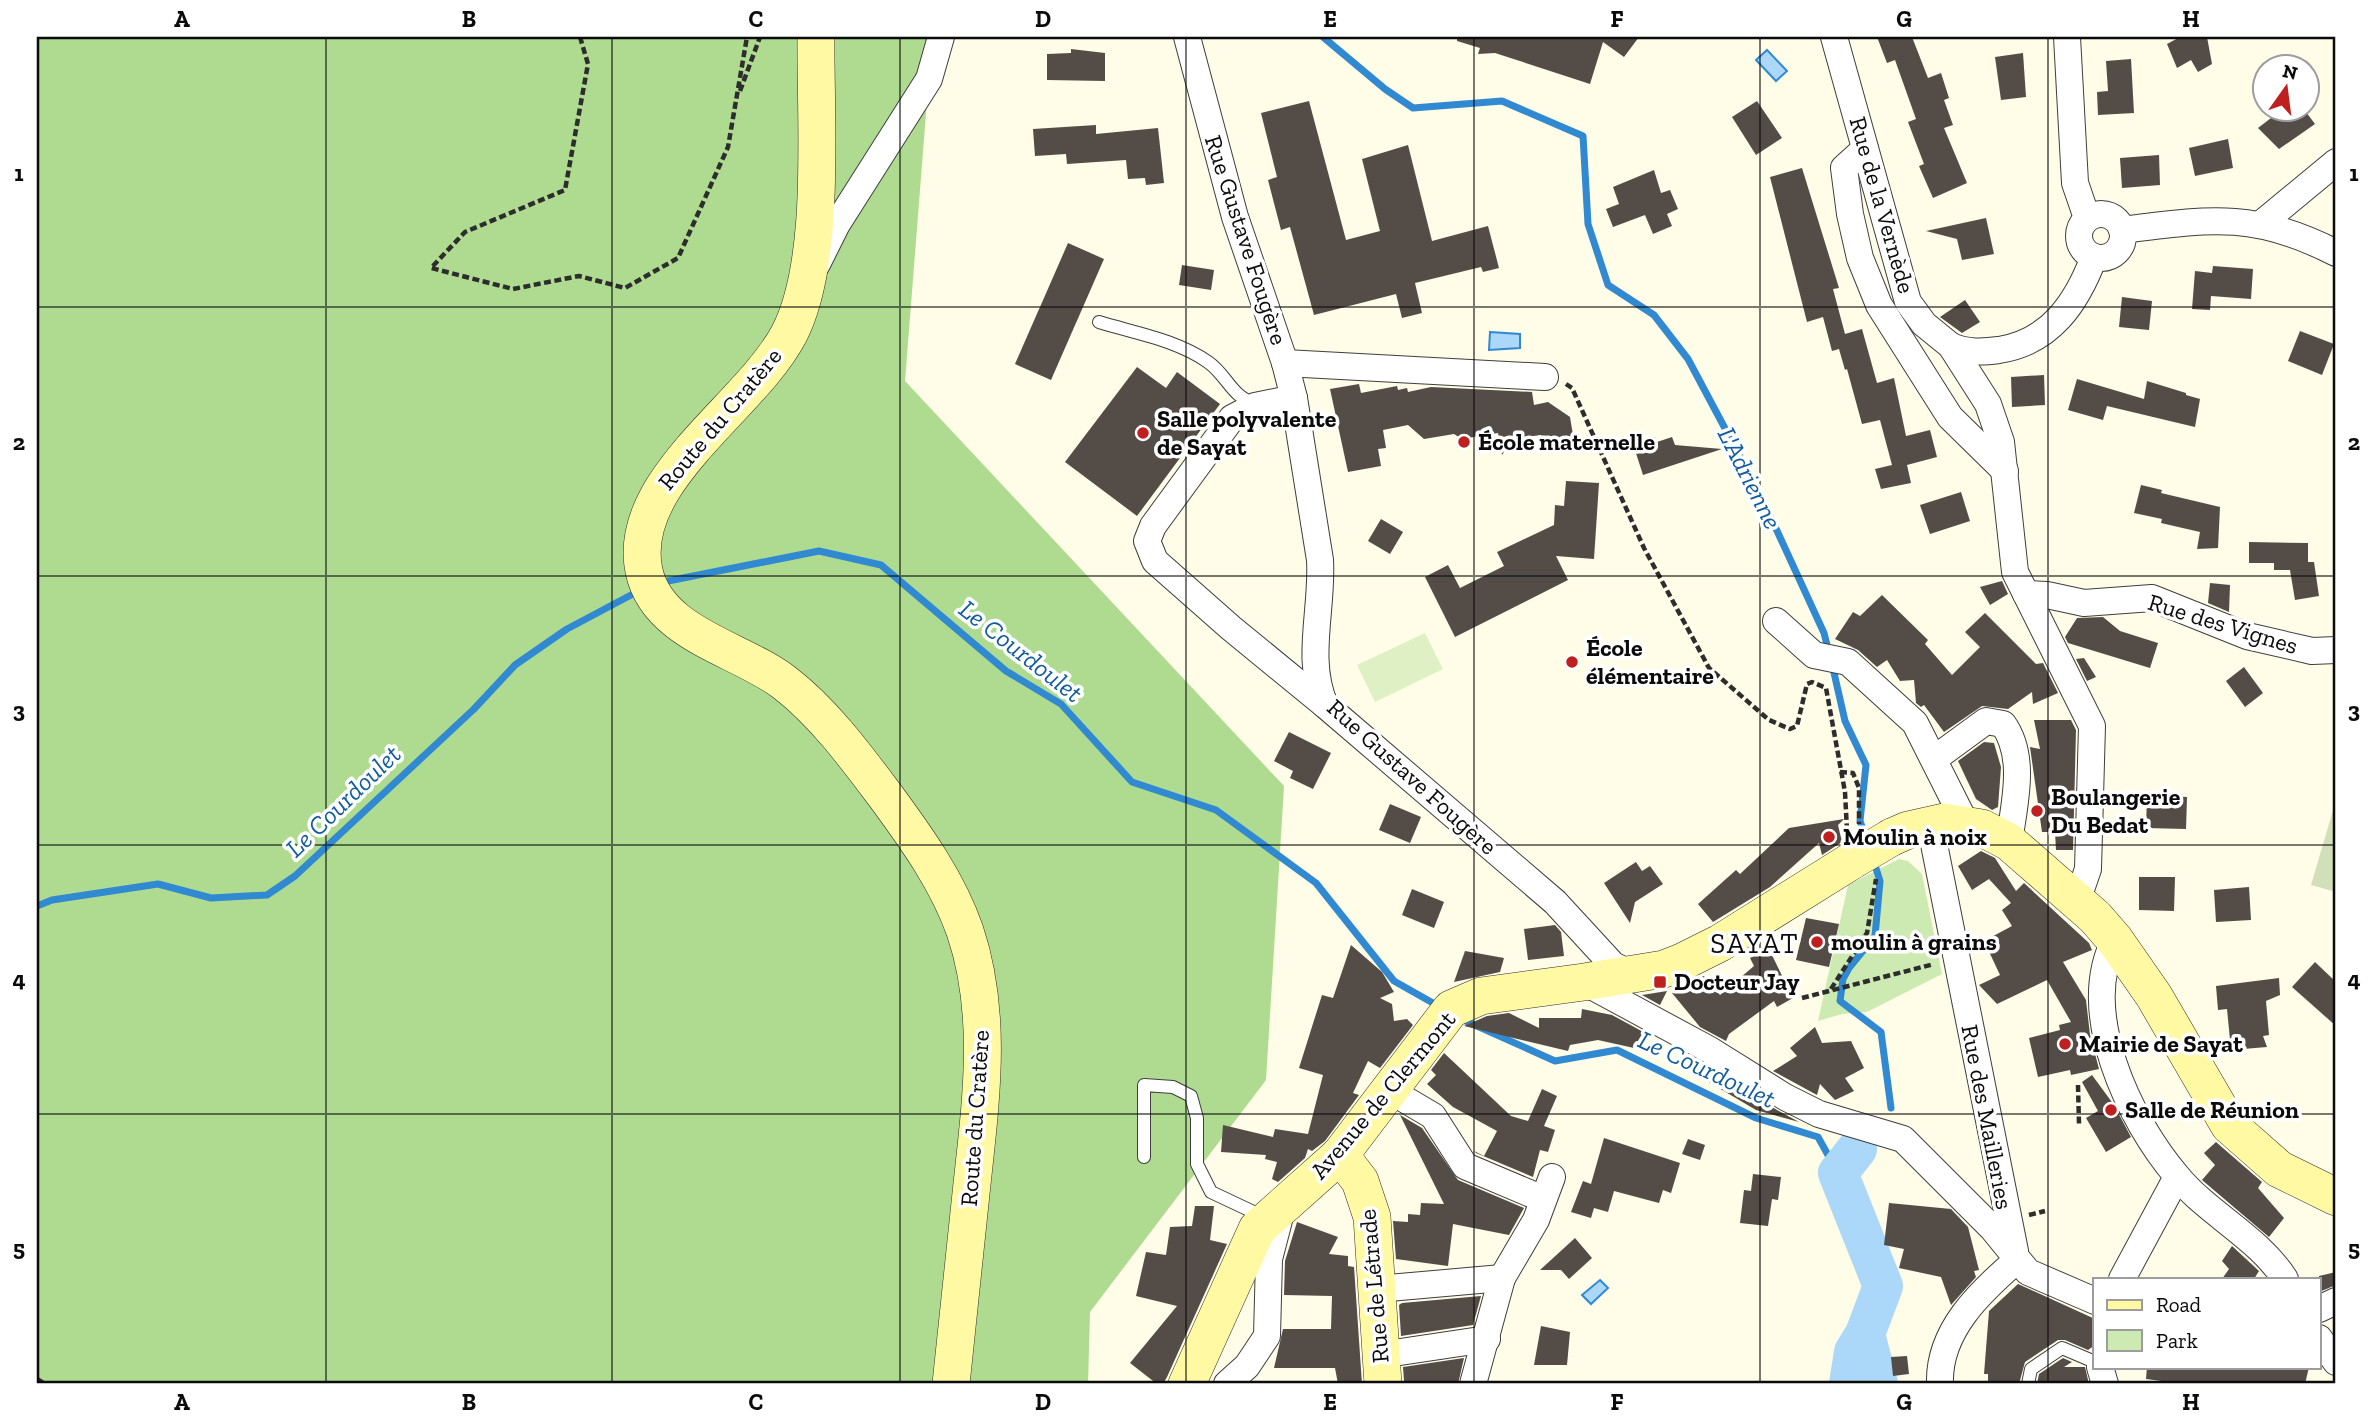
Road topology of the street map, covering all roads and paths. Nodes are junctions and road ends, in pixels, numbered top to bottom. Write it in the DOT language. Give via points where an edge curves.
graph roads {
  1 [pos="580,37"];
  2 [pos="747,37"];
  3 [pos="760,37"];
  4 [pos="817,37"];
  5 [pos="941,37"];
  6 [pos="1187,37"];
  7 [pos="1834,37"];
  8 [pos="2067,37"];
  9 [pos="737,98"];
  10 [pos="1865,149"];
  11 [pos="877,162"];
  12 [pos="2336,162"];
  13 [pos="814,201"];
  14 [pos="2088,218"];
  15 [pos="2261,224"];
  16 [pos="2122,230"];
  17 [pos="2336,253"];
  18 [pos="2094,257"];
  19 [pos="802,305"];
  20 [pos="1099,322"];
  21 [pos="1951,346"];
  22 [pos="1285,363"];
  23 [pos="1545,377"];
  24 [pos="1294,398"];
  25 [pos="1264,404"];
  26 [pos="2005,471"];
  27 [pos="2026,594"];
  28 [pos="1776,621"];
  29 [pos="2336,650"];
  30 [pos="1325,705"];
  31 [pos="1934,758"];
  32 [pos="1930,824"];
  33 [pos="1966,824"];
  34 [pos="2009,842"];
  35 [pos="1852,861"];
  36 [pos="2077,901"];
  37 [pos="2115,940"];
  38 [pos="1956,960"];
  39 [pos="1631,974"];
  40 [pos="1584,982"];
  41 [pos="1802,998"];
  42 [pos="2078,1085"];
  43 [pos="1389,1090"];
  44 [pos="2079,1124"];
  45 [pos="1340,1155"];
  46 [pos="1143,1157"];
  47 [pos="2177,1177"];
  48 [pos="2336,1197"];
  49 [pos="1275,1212"];
  50 [pos="2017,1260"];
  51 [pos="1502,1278"];
  52 [pos="2123,1278"];
  53 [pos="2284,1278"];
  54 [pos="1377,1289"];
  55 [pos="2093,1300"];
  56 [pos="2336,1301"];
  57 [pos="2320,1309"];
  58 [pos="1487,1339"];
  59 [pos="2320,1339"];
  60 [pos="2093,1361"];
  61 [pos="2336,1362"];
  62 [pos="1381,1370"];
  63 [pos="37,1379"];
  64 [pos="45,1384"];
  65 [pos="951,1384"];
  66 [pos="1187,1384"];
  67 [pos="1227,1384"];
  68 [pos="1473,1384"];
  69 [pos="1940,1384"];
  70 [pos="2028,1384"];
  1 -- 9 [label="path" via="588,64 565,190 465,232 431,268 513,289 579,276 625,288 678,258 728,147"];
  2 -- 9 [label="path"];
  3 -- 9 [label="path"];
  4 -- 13 [label="street, Route du Cratère"];
  5 -- 11 [label="street" via="929,79"];
  6 -- 22 [label="street, Rue Gustave Fougère" via="1242,240"];
  7 -- 10 [label="street, Rue de la Vernède"];
  8 -- 14 [label="street" via="2075,183"];
  10 -- 21 [label="street, Rue de la Vernède" via="1908,302 1924,324"];
  10 -- 26 [label="street" via="1844,168 1860,258 1879,305 1950,417"];
  11 -- 13 [label="street" via="840,198"];
  11 -- 19 [label="street" via="837,224"];
  12 -- 15 [label="street"];
  13 -- 19 [label="street, Route du Cratère" via="810,268"];
  14 -- 16 [label="street" via="2110,216"];
  14 -- 18 [label="street" via="2080,228 2079,240"];
  15 -- 16 [label="street" via="2226,219"];
  15 -- 17 [label="street"];
  16 -- 18 [label="street" via="2123,240 2116,252"];
  18 -- 21 [label="street" via="2073,302 2039,336 1989,351 1961,351"];
  19 -- 65 [label="street, Route du Cratère" via="767,367 658,492 645,533 644,571 654,596 678,620 782,681 863,766 919,842 965,932 980,999 982,1073"];
  20 -- 25 [label="lane" via="1188,350 1209,362 1237,395"];
  21 -- 26 [label="street, Rue de la Vernède" via="1988,404"];
  22 -- 23 [label="street"];
  22 -- 24 [label="street, Rue Gustave Fougère"];
  23 -- 35 [label="path" via="1572,388 1644,548 1709,668 1769,720 1790,729 1797,726 1807,684 1826,688"];
  24 -- 25 [label="street"];
  24 -- 30 [label="street, Rue Gustave Fougère" via="1320,560 1316,676"];
  25 -- 30 [label="street" via="1232,418 1153,526 1147,541 1150,554"];
  26 -- 27 [label="street, Rue de la Vernède" via="2013,559"];
  27 -- 29 [label="street, Rue des Vignes" via="2084,603 2158,599 2247,636 2312,651"];
  27 -- 36 [label="street, Rue de la Vernède" via="2092,726 2088,869"];
  28 -- 31 [label="street" via="1814,655 1848,662 1915,723"];
  30 -- 39 [label="street, Rue Gustave Fougère" via="1555,902 1613,965"];
  31 -- 33 [label="street"];
  31 -- 34 [label="street" via="1986,721 2003,724 2016,752"];
  32 -- 33 [label="street, Avenue de Clermont"];
  32 -- 35 [label="street, Avenue de Clermont, bridge" via="1892,837"];
  32 -- 38 [label="street, Rue des Mailleries"];
  33 -- 34 [label="street, Avenue de Clermont"];
  34 -- 36 [label="street, Avenue de Clermont"];
  35 -- 39 [label="street, Avenue de Clermont" via="1699,955"];
  36 -- 37 [label="street, Avenue de Clermont"];
  37 -- 47 [label="street" via="2102,973 2103,1014 2113,1065 2139,1120"];
  37 -- 48 [label="street, Avenue de Clermont" via="2154,996 2229,1125 2279,1169"];
  38 -- 41 [label="path"];
  38 -- 50 [label="street, Rue des Mailleries"];
  39 -- 40 [label="street, Avenue de Clermont"];
  40 -- 43 [label="street, Avenue de Clermont" via="1481,996 1453,1010"];
  40 -- 50 [label="street" via="1819,1114 1903,1139 1992,1228"];
  42 -- 44 [label="path"];
  43 -- 45 [label="street, Avenue de Clermont"];
  43 -- 51 [label="street" via="1433,1116 1465,1166 1548,1188 1536,1220"];
  45 -- 49 [label="street, Avenue de Clermont"];
  45 -- 54 [label="street, Rue de Létrade" via="1360,1181 1370,1209"];
  46 -- 49 [label="lane" via="1144,1085 1173,1087 1191,1096 1197,1118 1197,1164 1211,1192"];
  47 -- 52 [label="street"];
  47 -- 53 [label="street" via="2226,1218"];
  49 -- 66 [label="street, Avenue de Clermont" via="1250,1239"];
  49 -- 67 [label="street" via="1267,1336 1247,1366"];
  50 -- 55 [label="street" via="2028,1272"];
  50 -- 69 [label="street" via="1956,1323"];
  51 -- 54 [label="street"];
  51 -- 58 [label="street"];
  54 -- 62 [label="street, Rue de Létrade"];
  56 -- 57 [label="street"];
  58 -- 62 [label="street"];
  58 -- 68 [label="street"];
  59 -- 61 [label="street"];
  60 -- 70 [label="lane" via="2062,1348 2031,1369"];
  63 -- 64 [label="path"];
}
